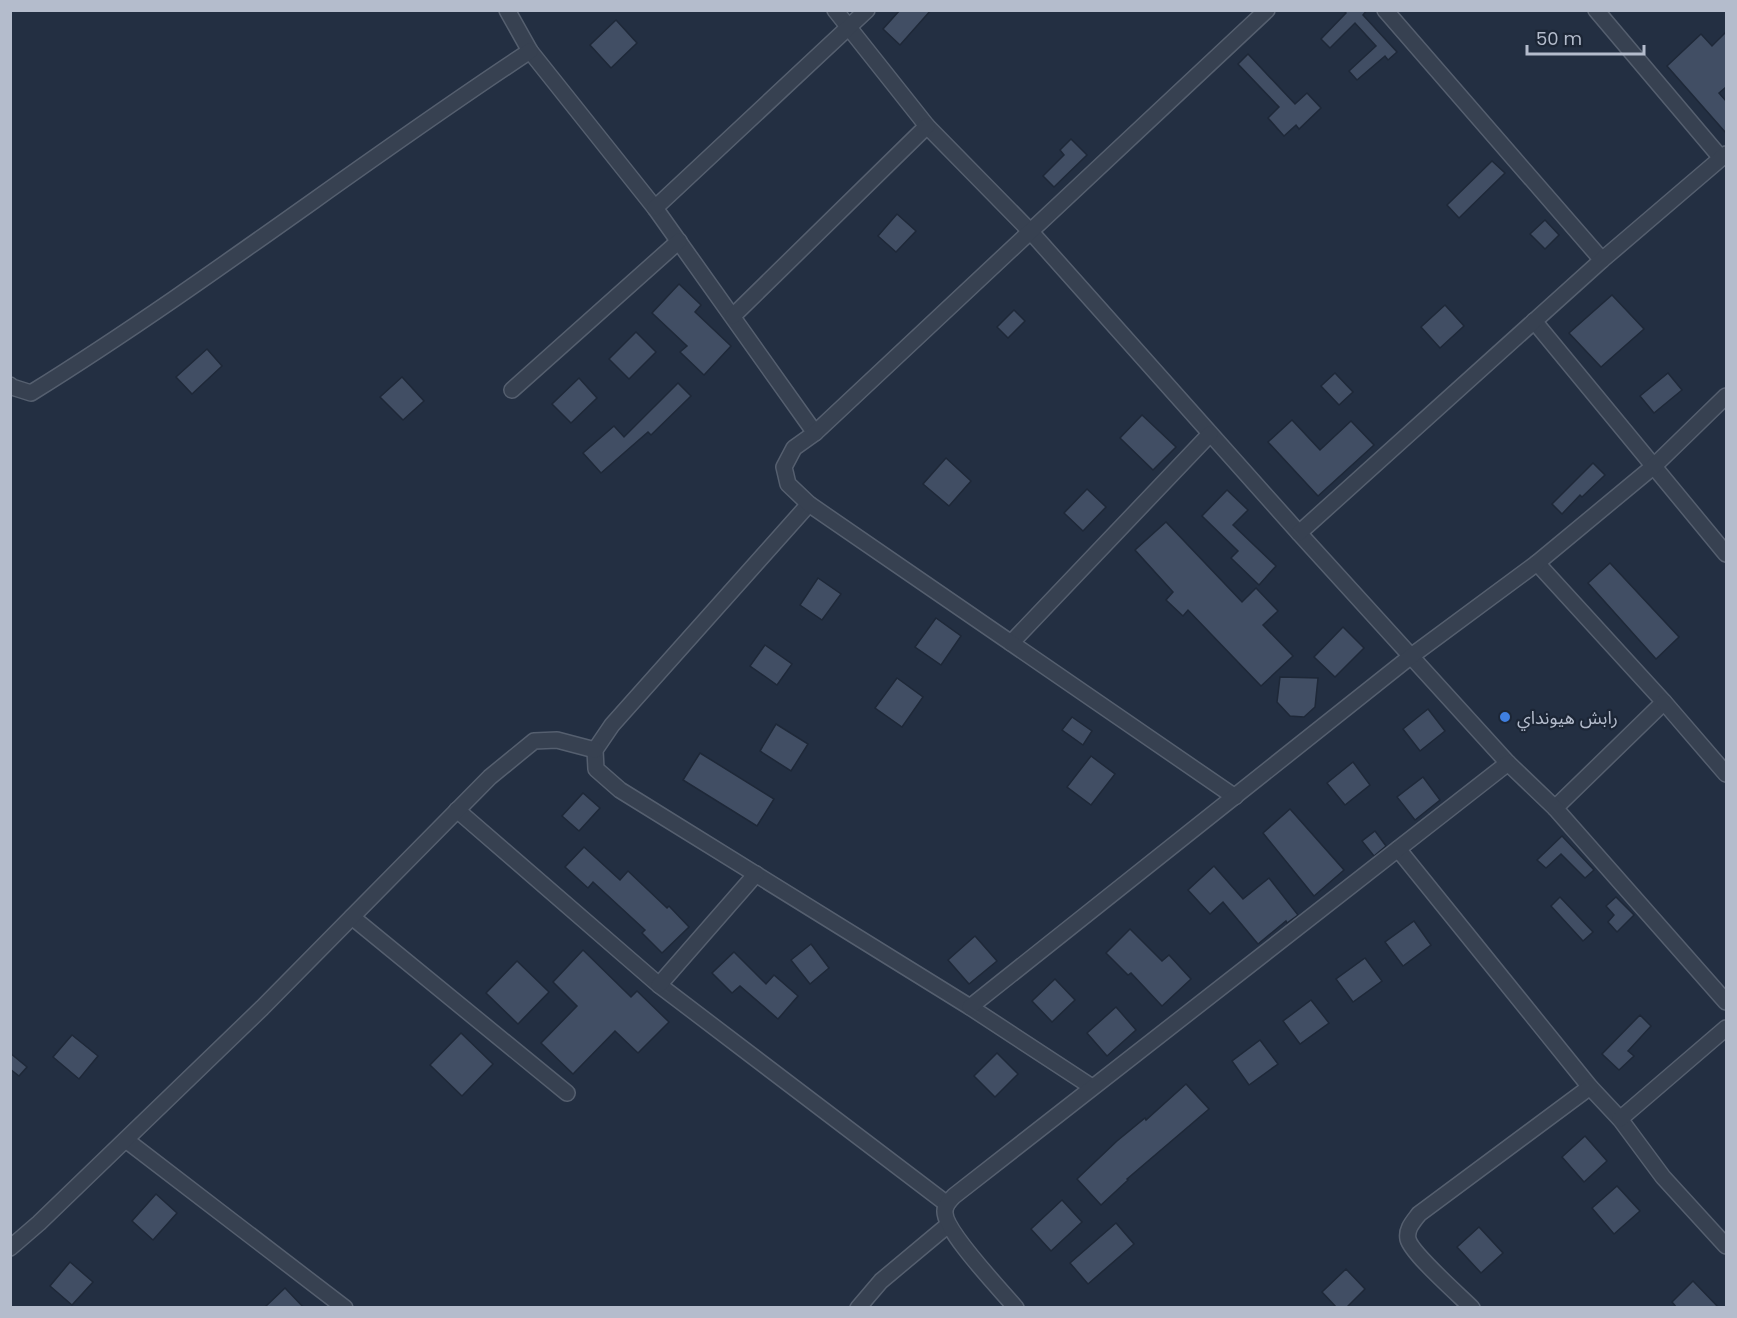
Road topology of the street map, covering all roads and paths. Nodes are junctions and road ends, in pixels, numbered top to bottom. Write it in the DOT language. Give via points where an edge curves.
graph roads {
  1 [pos="835,10"];
  2 [pos="867,10"];
  3 [pos="1267,10"];
  4 [pos="1385,10"];
  5 [pos="1596,10"];
  6 [pos="507,11"];
  7 [pos="849,29"];
  8 [pos="530,51"];
  9 [pos="927,126"];
  10 [pos="1724,156"];
  11 [pos="655,208"];
  12 [pos="1031,232"];
  13 [pos="679,241"];
  14 [pos="1602,260"];
  15 [pos="734,316"];
  16 [pos="1534,321"];
  17 [pos="10,385"];
  18 [pos="512,390"];
  19 [pos="1726,396"];
  20 [pos="815,433"];
  21 [pos="1210,434"];
  22 [pos="1654,466"];
  23 [pos="809,504"];
  24 [pos="1299,533"];
  25 [pos="1726,554"];
  26 [pos="1537,563"];
  27 [pos="1011,643"];
  28 [pos="1410,657"];
  29 [pos="1664,702"];
  30 [pos="595,750"];
  31 [pos="1508,763"];
  32 [pos="1726,774"];
  33 [pos="1235,797"];
  34 [pos="1555,808"];
  35 [pos="457,810"];
  36 [pos="1398,849"];
  37 [pos="756,874"];
  38 [pos="352,917"];
  39 [pos="658,985"];
  40 [pos="1726,1002"];
  41 [pos="970,1007"];
  42 [pos="1726,1028"];
  43 [pos="1092,1087"];
  44 [pos="1590,1087"];
  45 [pos="567,1094"];
  46 [pos="1620,1119"];
  47 [pos="126,1140"];
  48 [pos="947,1204"];
  49 [pos="948,1226"];
  50 [pos="1726,1246"];
  51 [pos="10,1248"];
  52 [pos="345,1308"];
  53 [pos="858,1308"];
  54 [pos="1016,1308"];
  55 [pos="1472,1308"];
  1 -- 7 [label="street"];
  2 -- 7 [label="street"];
  3 -- 12 [label="street"];
  4 -- 14 [label="street"];
  5 -- 10 [label="street"];
  6 -- 8 [label="street"];
  7 -- 9 [label="street"];
  7 -- 11 [label="street"];
  8 -- 11 [label="street"];
  8 -- 17 [label="street" via="166,306 62,374 31,393"];
  9 -- 12 [label="street"];
  9 -- 15 [label="street"];
  10 -- 14 [label="street"];
  11 -- 13 [label="street"];
  12 -- 20 [label="street"];
  12 -- 21 [label="street"];
  13 -- 15 [label="street"];
  13 -- 18 [label="street"];
  14 -- 16 [label="street"];
  15 -- 20 [label="street"];
  16 -- 22 [label="street"];
  16 -- 24 [label="street"];
  19 -- 22 [label="street"];
  20 -- 23 [label="street" via="794,448 784,467 788,484"];
  21 -- 24 [label="street"];
  21 -- 27 [label="street"];
  22 -- 25 [label="street"];
  22 -- 26 [label="street"];
  23 -- 27 [label="street"];
  23 -- 30 [label="street"];
  24 -- 28 [label="street"];
  26 -- 28 [label="street"];
  26 -- 29 [label="street"];
  27 -- 33 [label="street"];
  28 -- 31 [label="street"];
  28 -- 33 [label="street"];
  29 -- 32 [label="street"];
  29 -- 34 [label="street"];
  30 -- 35 [label="street" via="557,740 534,741"];
  30 -- 37 [label="street" via="596,769 620,790"];
  31 -- 34 [label="street"];
  31 -- 36 [label="street"];
  33 -- 41 [label="street"];
  34 -- 40 [label="street"];
  35 -- 38 [label="street"];
  35 -- 39 [label="street"];
  36 -- 43 [label="street"];
  36 -- 44 [label="street"];
  37 -- 39 [label="street"];
  37 -- 41 [label="street"];
  38 -- 45 [label="street"];
  38 -- 47 [label="street"];
  39 -- 48 [label="street"];
  41 -- 43 [label="street"];
  42 -- 46 [label="street"];
  43 -- 48 [label="street"];
  44 -- 46 [label="street"];
  44 -- 55 [label="street" via="1419,1214 1409,1226 1408,1240 1417,1253"];
  46 -- 50 [label="street" via="1663,1177"];
  47 -- 51 [label="street"];
  47 -- 52 [label="street"];
  48 -- 49 [label="street" via="944,1212"];
  49 -- 53 [label="street" via="881,1281"];
  49 -- 54 [label="street"];
}
